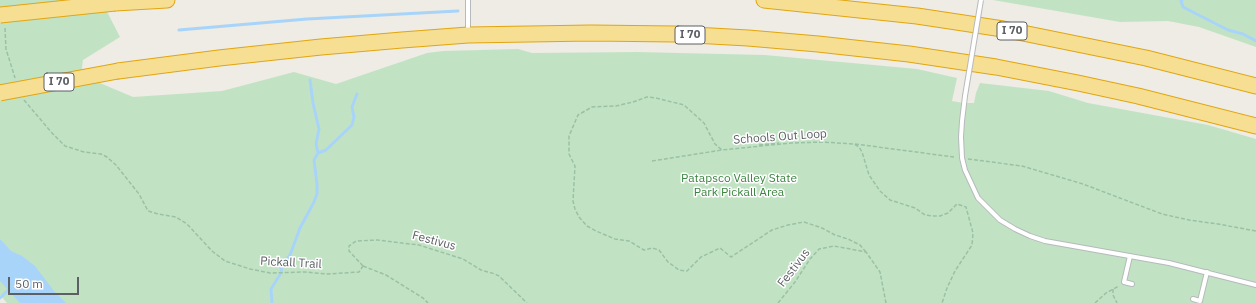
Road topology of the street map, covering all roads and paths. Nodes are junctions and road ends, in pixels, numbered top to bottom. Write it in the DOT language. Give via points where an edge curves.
graph roads {
  1 [pos="166,0"];
  2 [pos="468,0"];
  3 [pos="764,0"];
  4 [pos="981,0"];
  5 [pos="2,19"];
  6 [pos="468,35"];
  7 [pos="17,84"];
  8 [pos="1256,86"];
  9 [pos="0,93"];
  10 [pos="22,96"];
  11 [pos="1256,126"];
  12 [pos="854,144"];
  13 [pos="722,150"];
  14 [pos="962,158"];
  15 [pos="652,161"];
  16 [pos="1256,231"];
  17 [pos="866,252"];
  18 [pos="1130,256"];
  19 [pos="363,266"];
  20 [pos="1207,272"];
  21 [pos="1132,284"];
  22 [pos="1256,285"];
  23 [pos="1193,299"];
  24 [pos="428,303"];
  25 [pos="527,303"];
  26 [pos="778,303"];
  27 [pos="886,303"];
  28 [pos="942,303"];
  29 [pos="1095,303"];
  30 [pos="1117,303"];
  1 -- 5 [label="highway, bridge" via="115,3"];
  2 -- 6 [label="lane"];
  3 -- 8 [label="highway, I 70" via="917,16 1003,29 1146,58"];
  4 -- 14 [label="lane, bridge" via="965,96"];
  5 -- 7 [label="path" via="6,48"];
  6 -- 9 [label="highway, I 70, bridge" via="321,47 118,71"];
  6 -- 11 [label="highway, I 70" via="675,34 779,40 901,53 1078,82"];
  10 -- 19 [label="path, Pickall Trail" via="52,134 65,146 106,157 116,165 139,194 148,211 176,218 187,224 226,261 270,273 359,272"];
  12 -- 13 [label="path" via="806,141"];
  12 -- 14 [label="path"];
  12 -- 28 [label="path" via="862,152 869,175 890,200 915,208 925,215 934,216 948,213 958,204 966,207 972,226 972,245 955,271"];
  13 -- 15 [label="path"];
  13 -- 17 [label="path, Schools Out Loop" via="714,144 704,123 684,105 647,97 622,105 592,107 578,115 569,136 569,154 575,166 575,209 587,226 615,239 630,241 644,250 659,250 668,262 679,270 687,271 701,257 720,248 731,257 772,230 804,222 848,239 860,245"];
  14 -- 16 [label="path" via="1022,166 1083,184 1162,214"];
  14 -- 18 [label="lane" via="978,198 1000,220 1015,229 1045,241"];
  17 -- 26 [label="path, Festivus" via="834,246 820,249"];
  17 -- 27 [label="path" via="880,272"];
  18 -- 20 [label="lane"];
  18 -- 21 [label="lane" via="1124,282"];
  19 -- 24 [label="path" via="386,275"];
  19 -- 25 [label="path, Festivus" via="349,251 349,246 356,241 378,240 419,245 463,259 481,270 499,276"];
  20 -- 22 [label="lane"];
  20 -- 23 [label="lane" via="1200,301"];
  29 -- 30 [label="path" via="1113,289"];
}
